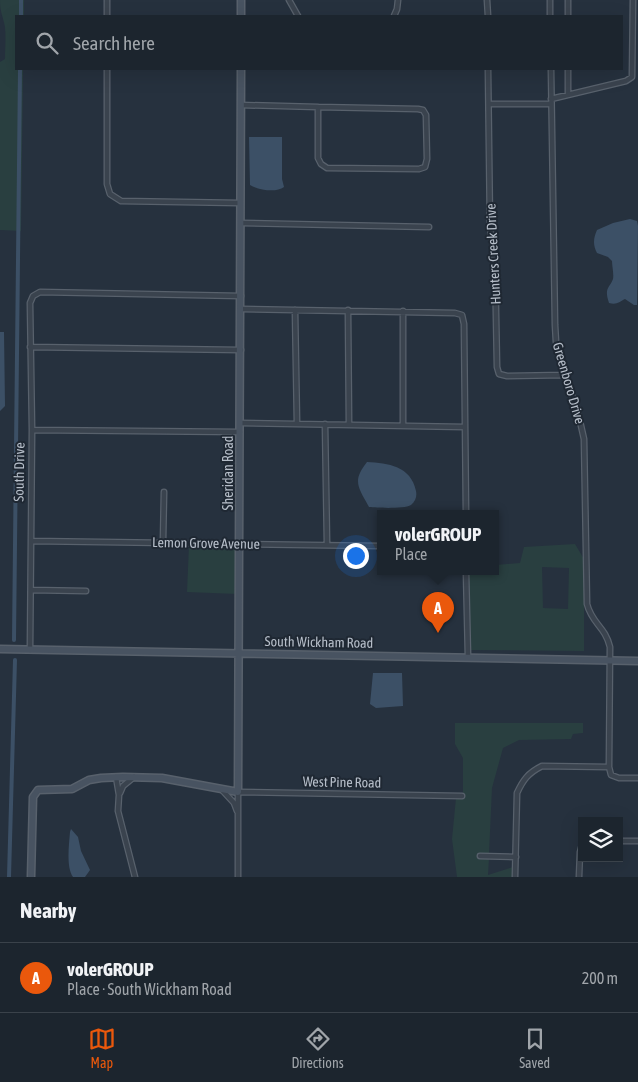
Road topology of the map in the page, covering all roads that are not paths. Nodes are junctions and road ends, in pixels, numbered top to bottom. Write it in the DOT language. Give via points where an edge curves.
graph roads {
  1 [pos="107,0"];
  2 [pos="241,0"];
  3 [pos="289,0"];
  4 [pos="398,0"];
  5 [pos="487,0"];
  6 [pos="550,0"];
  7 [pos="568,0"];
  8 [pos="633,0"];
  9 [pos="107,15"];
  10 [pos="241,15"];
  11 [pos="297,15"];
  12 [pos="394,15"];
  13 [pos="488,15"];
  14 [pos="550,15"];
  15 [pos="568,15"];
  16 [pos="107,70"];
  17 [pos="241,70"];
  18 [pos="488,70"];
  19 [pos="551,70"];
  20 [pos="568,70"];
  21 [pos="568,95"];
  22 [pos="551,101"];
  23 [pos="489,104"];
  24 [pos="241,106"];
  25 [pos="318,107"];
  26 [pos="240,203"];
  27 [pos="241,223"];
  28 [pos="429,227"];
  29 [pos="241,296"];
  30 [pos="241,309"];
  31 [pos="295,310"];
  32 [pos="348,310"];
  33 [pos="403,312"];
  34 [pos="30,346"];
  35 [pos="241,350"];
  36 [pos="564,375"];
  37 [pos="240,423"];
  38 [pos="297,424"];
  39 [pos="325,424"];
  40 [pos="349,425"];
  41 [pos="403,426"];
  42 [pos="465,427"];
  43 [pos="32,430"];
  44 [pos="240,432"];
  45 [pos="164,492"];
  46 [pos="466,510"];
  47 [pos="32,541"];
  48 [pos="163,542"];
  49 [pos="240,543"];
  50 [pos="327,544"];
  51 [pos="377,546"];
  52 [pos="466,575"];
  53 [pos="31,590"];
  54 [pos="86,591"];
  55 [pos="0,649"];
  56 [pos="30,650"];
  57 [pos="240,654"];
  58 [pos="468,657"];
  59 [pos="610,660"];
  60 [pos="638,661"];
  61 [pos="609,766"];
  62 [pos="116,777"];
  63 [pos="134,777"];
  64 [pos="638,778"];
  65 [pos="222,790"];
  66 [pos="238,792"];
  67 [pos="119,795"];
  68 [pos="462,796"];
  69 [pos="238,813"];
  70 [pos="623,841"];
  71 [pos="638,841"];
  72 [pos="480,856"];
  73 [pos="516,857"];
  74 [pos="580,862"];
  75 [pos="32,877"];
  76 [pos="135,877"];
  77 [pos="238,877"];
  78 [pos="515,877"];
  79 [pos="579,877"];
  1 -- 9 [label="street"];
  2 -- 10 [label="street"];
  3 -- 11 [label="street"];
  4 -- 12 [label="street"];
  5 -- 13 [label="street"];
  6 -- 14 [label="street"];
  7 -- 15 [label="street"];
  8 -- 21 [label="street" via="632,77"];
  16 -- 26 [label="street" via="107,184 110,194 121,201"];
  17 -- 24 [label="street, Sheridan Road"];
  18 -- 23 [label="street, Hunters Creek Drive"];
  19 -- 22 [label="street, Greenboro Drive"];
  20 -- 21 [label="street"];
  21 -- 22 [label="street"];
  22 -- 23 [label="street"];
  22 -- 36 [label="street, Greenboro Drive" via="555,325"];
  23 -- 36 [label="street, Hunters Creek Drive" via="490,228 495,262 497,367 499,374 507,376"];
  24 -- 25 [label="street"];
  24 -- 26 [label="street, Sheridan Road"];
  25 -- 25 [label="street" via="423,110 426,115 425,167 327,168 318,158"];
  26 -- 27 [label="street, Sheridan Road"];
  27 -- 28 [label="street"];
  27 -- 29 [label="street, Sheridan Road"];
  29 -- 30 [label="street, Sheridan Road"];
  29 -- 34 [label="street, South Drive" via="40,292 30,303"];
  30 -- 31 [label="street"];
  30 -- 35 [label="street, Sheridan Road"];
  31 -- 32 [label="street"];
  31 -- 38 [label="street"];
  32 -- 33 [label="street"];
  32 -- 40 [label="street"];
  33 -- 41 [label="street"];
  33 -- 42 [label="street" via="462,315"];
  34 -- 35 [label="street"];
  34 -- 43 [label="street, South Drive"];
  35 -- 37 [label="street, Sheridan Road"];
  36 -- 59 [label="street, Greenboro Drive" via="577,408 584,439 587,604 592,619 608,636"];
  37 -- 38 [label="street"];
  37 -- 44 [label="street, Sheridan Road"];
  38 -- 39 [label="street"];
  39 -- 40 [label="street"];
  39 -- 50 [label="street"];
  40 -- 41 [label="street"];
  41 -- 42 [label="street"];
  42 -- 46 [label="street"];
  43 -- 44 [label="street"];
  43 -- 47 [label="street, South Drive"];
  44 -- 49 [label="street, Sheridan Road"];
  45 -- 48 [label="street"];
  47 -- 48 [label="street, Lemon Grove Avenue"];
  47 -- 53 [label="street, South Drive"];
  48 -- 49 [label="street, Lemon Grove Avenue"];
  49 -- 50 [label="street, Lemon Grove Avenue"];
  49 -- 57 [label="street, Sheridan Road"];
  50 -- 51 [label="street, Lemon Grove Avenue"];
  52 -- 58 [label="street"];
  53 -- 54 [label="street"];
  53 -- 56 [label="street, South Drive"];
  55 -- 56 [label="street, South Wickham Road"];
  56 -- 57 [label="street, South Wickham Road"];
  57 -- 58 [label="street, South Wickham Road"];
  57 -- 66 [label="street, Sheridan Road"];
  58 -- 59 [label="street, South Wickham Road"];
  59 -- 60 [label="street, South Wickham Road"];
  59 -- 61 [label="street, Greenboro Drive"];
  61 -- 64 [label="street" via="611,775"];
  61 -- 73 [label="street" via="542,766 522,780 517,793"];
  62 -- 63 [label="street, West Pine Road"];
  62 -- 67 [label="street"];
  62 -- 75 [label="street, West Pine Road" via="89,780 72,789 36,792 33,798"];
  63 -- 65 [label="street, West Pine Road" via="162,778"];
  63 -- 67 [label="street" via="123,786"];
  65 -- 66 [label="street, West Pine Road"];
  65 -- 69 [label="street"];
  66 -- 68 [label="street, West Pine Road"];
  66 -- 69 [label="street, Sheridan Road"];
  67 -- 76 [label="street" via="118,812"];
  69 -- 77 [label="street, Sheridan Road"];
  70 -- 71 [label="street"];
  72 -- 73 [label="street"];
  73 -- 78 [label="street"];
  74 -- 79 [label="street"];
}
